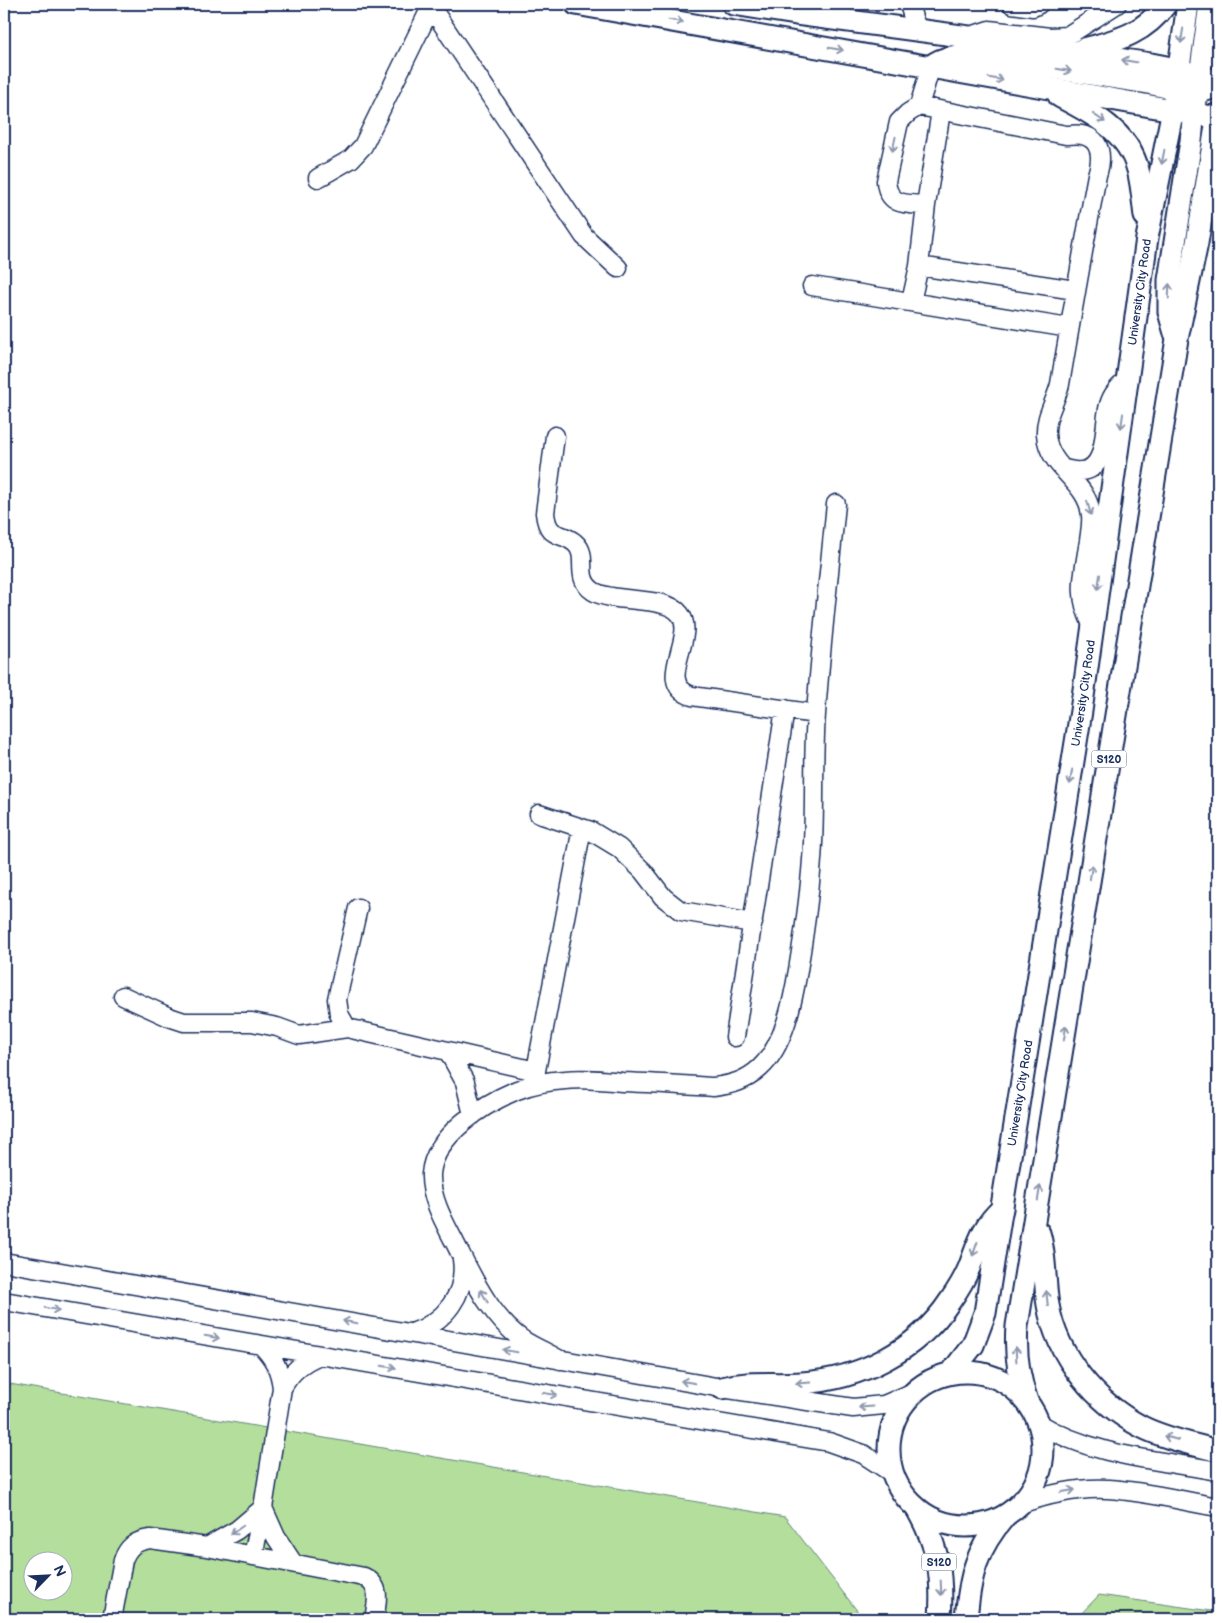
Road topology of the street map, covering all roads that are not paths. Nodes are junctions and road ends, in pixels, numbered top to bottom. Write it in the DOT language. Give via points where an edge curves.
graph roads {
  1 [pos="576,4"];
  2 [pos="733,4"];
  3 [pos="834,4"];
  4 [pos="909,4"];
  5 [pos="1012,4"];
  6 [pos="1039,4"];
  7 [pos="1117,4"];
  8 [pos="1166,4"];
  9 [pos="1188,4"];
  10 [pos="1210,4"];
  11 [pos="431,6"];
  12 [pos="802,9"];
  13 [pos="847,20"];
  14 [pos="920,30"];
  15 [pos="969,37"];
  16 [pos="1073,52"];
  17 [pos="931,66"];
  18 [pos="1041,87"];
  19 [pos="1195,87"];
  20 [pos="919,106"];
  21 [pos="940,111"];
  22 [pos="1195,113"];
  23 [pos="1218,116"];
  24 [pos="318,178"];
  25 [pos="926,205"];
  26 [pos="1218,207"];
  27 [pos="1147,238"];
  28 [pos="1197,243"];
  29 [pos="919,266"];
  30 [pos="618,268"];
  31 [pos="812,286"];
  32 [pos="1075,290"];
  33 [pos="911,302"];
  34 [pos="1068,328"];
  35 [pos="1178,339"];
  36 [pos="1127,380"];
  37 [pos="555,436"];
  38 [pos="1062,468"];
  39 [pos="836,504"];
  40 [pos="1093,626"];
  41 [pos="785,710"];
  42 [pos="816,714"];
  43 [pos="539,814"];
  44 [pos="582,828"];
  45 [pos="358,908"];
  46 [pos="753,923"];
  47 [pos="123,996"];
  48 [pos="347,1028"];
  49 [pos="735,1038"];
  50 [pos="448,1051"];
  51 [pos="534,1078"];
  52 [pos="473,1116"];
  53 [pos="1002,1209"];
  54 [pos="1035,1221"];
  55 [pos="462,1256"];
  56 [pos="4,1262"];
  57 [pos="4,1301"];
  58 [pos="412,1333"];
  59 [pos="261,1345"];
  60 [pos="320,1355"];
  61 [pos="560,1360"];
  62 [pos="952,1372"];
  63 [pos="282,1388"];
  64 [pos="722,1388"];
  65 [pos="912,1393"];
  66 [pos="1027,1401"];
  67 [pos="1038,1423"];
  68 [pos="1218,1451"];
  69 [pos="1218,1471"];
  70 [pos="892,1473"];
  71 [pos="1218,1507"];
  72 [pos="263,1508"];
  73 [pos="918,1509"];
  74 [pos="1013,1510"];
  75 [pos="208,1548"];
  76 [pos="253,1556"];
  77 [pos="293,1563"];
  78 [pos="112,1619"];
  79 [pos="374,1619"];
  80 [pos="940,1619"];
  81 [pos="966,1619"];
  1 -- 17 [label="main road, one-way"];
  2 -- 12 [label="main road"];
  3 -- 13 [label="street"];
  4 -- 14 [label="street"];
  5 -- 6 [label="street" via="1033,7"];
  7 -- 15 [label="street" via="1067,36 989,30"];
  8 -- 16 [label="main road" via="1150,22 1129,36"];
  9 -- 19 [label="main road, University City Road / S120, one-way"];
  10 -- 19 [label="main road"];
  11 -- 24 [label="street" via="363,146 351,159"];
  11 -- 30 [label="street" via="584,236"];
  12 -- 13 [label="main road"];
  13 -- 14 [label="main road"];
  14 -- 15 [label="main road"];
  15 -- 16 [label="main road"];
  19 -- 16 [label="main road, one-way"];
  17 -- 18 [label="main road, one-way"];
  17 -- 19 [label="main road, one-way" via="952,56 976,56 1148,83"];
  17 -- 20 [label="street"];
  18 -- 19 [label="main road"];
  18 -- 27 [label="main road, one-way" via="1102,120 1128,147 1139,174"];
  19 -- 22 [label="main road"];
  19 -- 23 [label="main road"];
  19 -- 27 [label="main road, University City Road / S120, one-way"];
  20 -- 21 [label="street"];
  20 -- 25 [label="street, one-way" via="899,122 886,187 897,202"];
  21 -- 25 [label="street"];
  21 -- 32 [label="street" via="1066,135 1089,151 1097,175"];
  22 -- 23 [label="main road"];
  35 -- 22 [label="main road, one-way" via="1170,318 1168,295"];
  23 -- 28 [label="main road, S120"];
  25 -- 29 [label="street"];
  26 -- 28 [label="main road"];
  27 -- 36 [label="main road, University City Road / S120"];
  28 -- 35 [label="main road, S120"];
  29 -- 32 [label="street"];
  29 -- 33 [label="street"];
  31 -- 33 [label="street"];
  32 -- 34 [label="street"];
  33 -- 34 [label="street"];
  34 -- 38 [label="street" via="1059,386 1046,434 1050,450"];
  54 -- 35 [label="main road, S120, one-way"];
  36 -- 38 [label="street" via="1109,404 1101,454 1096,465 1079,472"];
  36 -- 40 [label="main road, University City Road / S120, one-way"];
  37 -- 41 [label="street" via="545,519 556,534 578,546 582,557 582,576 588,587 599,594 667,605 679,612 684,630 676,678 683,692"];
  38 -- 40 [label="street, one-way" via="1082,492 1091,511 1082,594"];
  39 -- 42 [label="street"];
  40 -- 53 [label="main road, University City Road / S120, one-way"];
  41 -- 42 [label="street"];
  41 -- 46 [label="street"];
  42 -- 51 [label="street" via="813,844 807,917 794,994 783,1028 762,1067 732,1085 713,1087"];
  43 -- 44 [label="street"];
  44 -- 46 [label="street" via="619,848 663,897 681,911"];
  44 -- 51 [label="street"];
  45 -- 48 [label="street" via="337,999 338,1014"];
  46 -- 49 [label="street"];
  47 -- 48 [label="street" via="184,1022 252,1022 299,1035"];
  48 -- 50 [label="street"];
  50 -- 51 [label="street"];
  50 -- 52 [label="street" via="465,1082"];
  51 -- 52 [label="street"];
  52 -- 55 [label="street" via="442,1144 431,1175 435,1197"];
  53 -- 62 [label="main road, University City Road / S120" via="982,1324 973,1345"];
  53 -- 64 [label="main road, one-way" via="983,1230 968,1270 944,1310 917,1338 891,1356 862,1370 824,1381 746,1383"];
  66 -- 54 [label="main road, S120, one-way" via="1019,1377 1016,1339"];
  68 -- 54 [label="main road, one-way" via="1143,1427 1123,1416 1089,1386 1071,1361 1054,1327 1048,1305 1041,1240"];
  55 -- 58 [label="street" via="461,1286 452,1304 439,1320"];
  61 -- 55 [label="street, one-way" via="524,1341 506,1325 485,1299"];
  58 -- 56 [label="street, one-way"];
  57 -- 59 [label="street, one-way"];
  61 -- 58 [label="street, one-way"];
  59 -- 60 [label="street"];
  59 -- 63 [label="street" via="276,1364"];
  60 -- 63 [label="street" via="297,1367"];
  60 -- 70 [label="street, one-way" via="829,1442 862,1454"];
  64 -- 61 [label="street, one-way"];
  62 -- 65 [label="main road" via="930,1380"];
  62 -- 66 [label="main road" via="980,1372 993,1376"];
  63 -- 72 [label="street"];
  65 -- 64 [label="street, one-way" via="884,1405 853,1408"];
  65 -- 70 [label="main road" via="893,1422 889,1438"];
  66 -- 67 [label="main road"];
  67 -- 69 [label="street" via="1066,1438 1096,1448"];
  67 -- 74 [label="main road" via="1042,1440 1039,1474 1031,1490"];
  70 -- 73 [label="main road" via="903,1493"];
  74 -- 71 [label="street, one-way" via="1063,1492 1106,1488"];
  72 -- 75 [label="street, one-way"];
  72 -- 76 [label="street"];
  72 -- 77 [label="street"];
  73 -- 74 [label="main road" via="930,1518 960,1526 991,1522"];
  73 -- 80 [label="main road, S120, one-way" via="938,1557 942,1592"];
  74 -- 81 [label="main road, S120" via="988,1538 976,1562"];
  75 -- 76 [label="street"];
  75 -- 78 [label="street" via="150,1539 132,1545 123,1560"];
  76 -- 77 [label="street"];
  77 -- 79 [label="street" via="370,1580 378,1592"];
}
